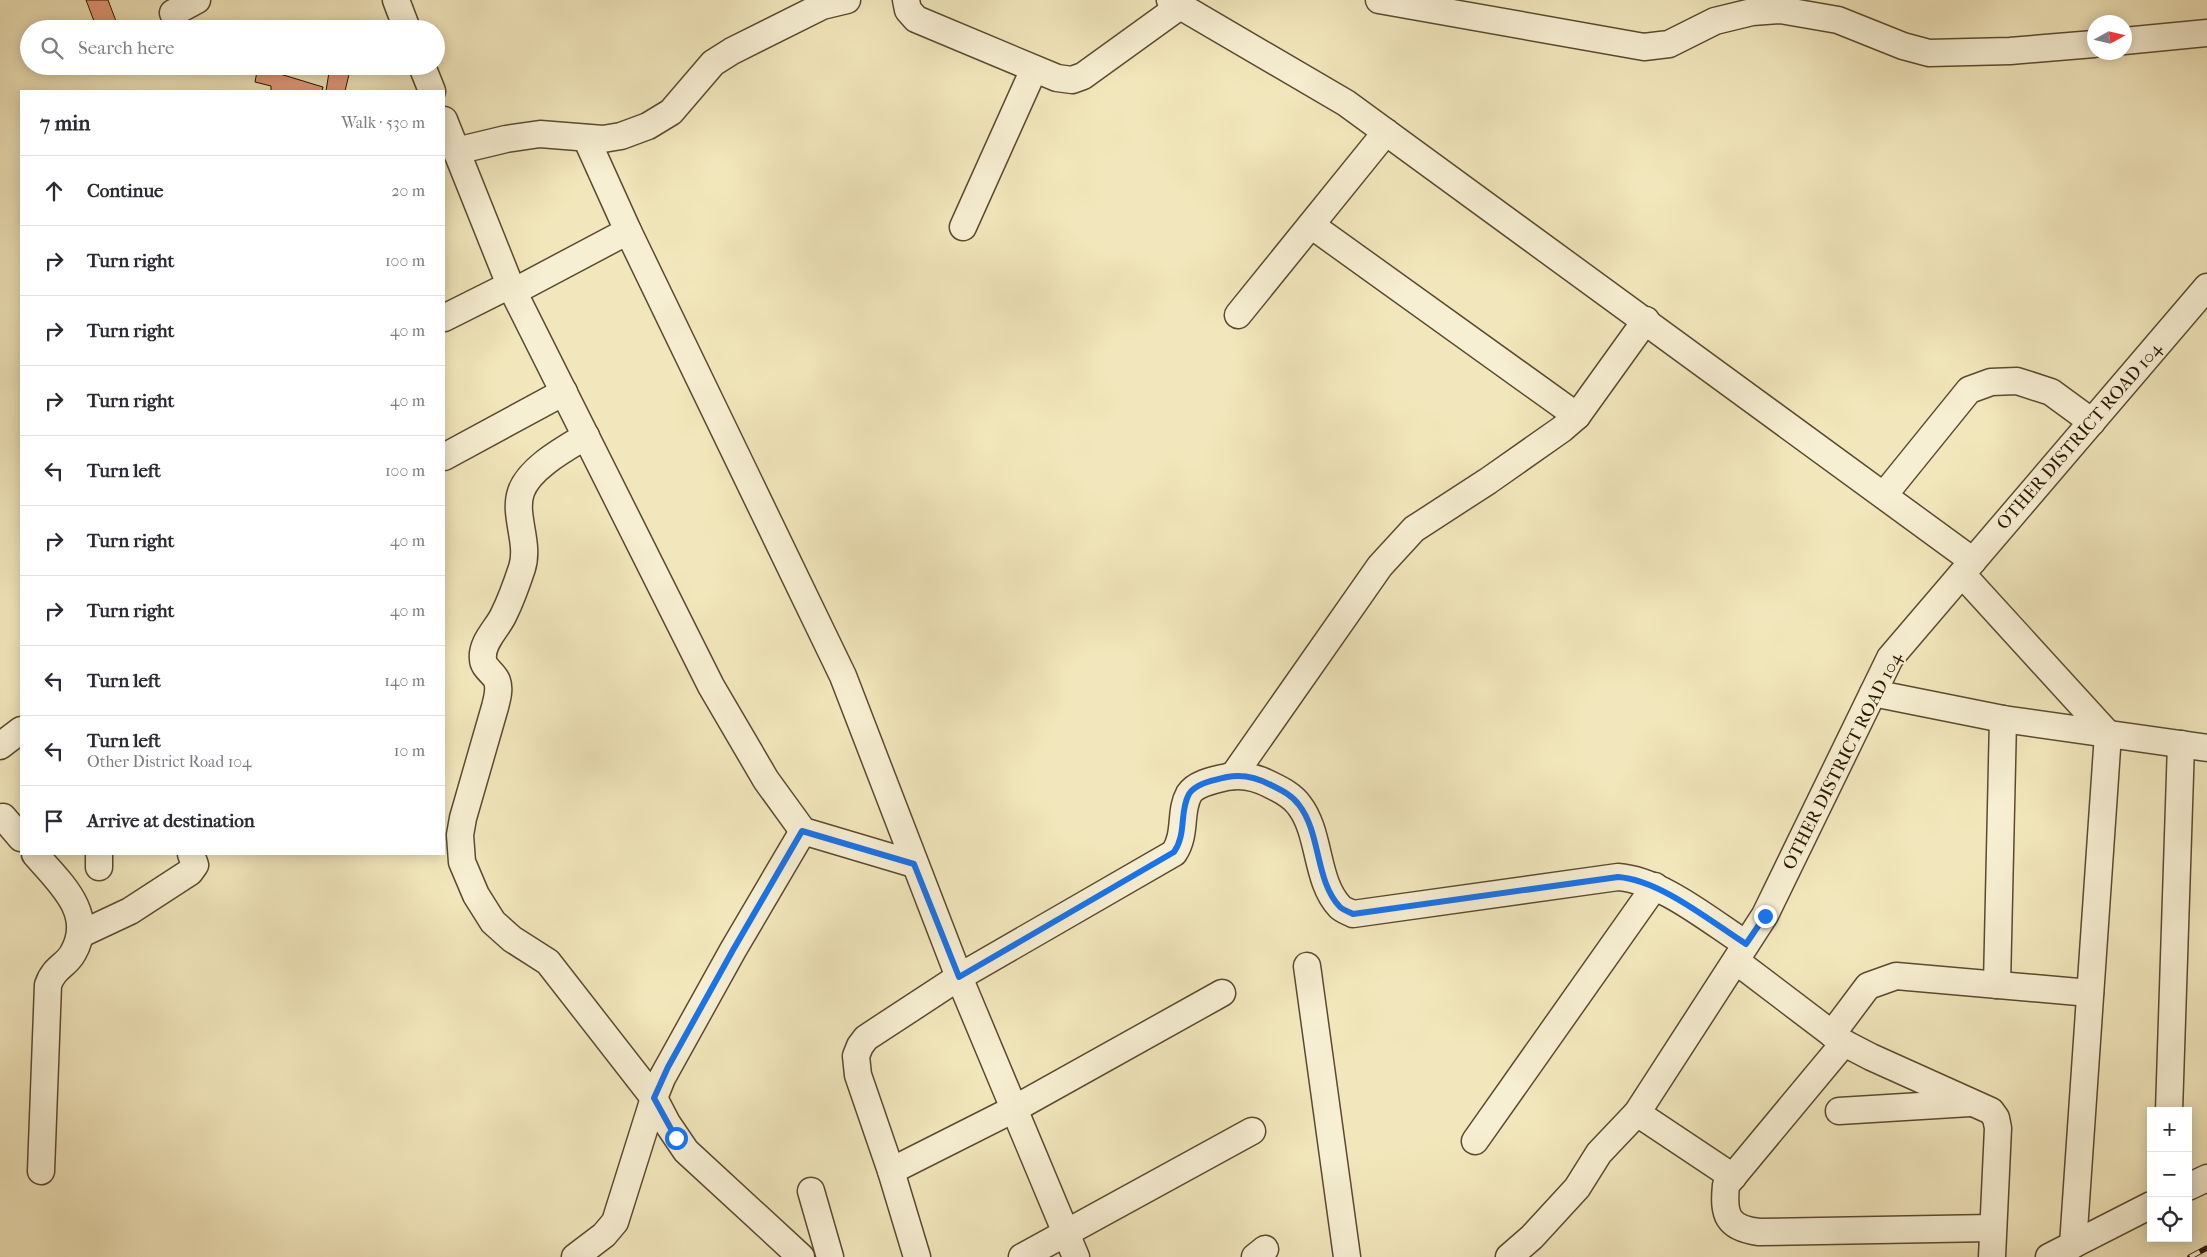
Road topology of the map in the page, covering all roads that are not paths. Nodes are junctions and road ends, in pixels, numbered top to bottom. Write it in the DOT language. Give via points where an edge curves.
graph roads {
  1 [pos="197,0"];
  2 [pos="396,0"];
  3 [pos="847,0"];
  4 [pos="905,0"];
  5 [pos="1379,0"];
  6 [pos="1175,3"];
  7 [pos="174,13"];
  8 [pos="404,20"];
  9 [pos="2207,33"];
  10 [pos="2132,40"];
  11 [pos="2087,45"];
  12 [pos="1034,69"];
  13 [pos="426,75"];
  14 [pos="432,90"];
  15 [pos="445,123"];
  16 [pos="1386,132"];
  17 [pos="586,138"];
  18 [pos="456,151"];
  19 [pos="1311,225"];
  20 [pos="963,227"];
  21 [pos="628,231"];
  22 [pos="2207,287"];
  23 [pos="512,289"];
  24 [pos="1238,315"];
  25 [pos="445,318"];
  26 [pos="1646,320"];
  27 [pos="564,392"];
  28 [pos="1577,416"];
  29 [pos="2092,422"];
  30 [pos="586,436"];
  31 [pos="445,456"];
  32 [pos="1884,495"];
  33 [pos="1968,567"];
  34 [pos="1873,693"];
  35 [pos="2003,719"];
  36 [pos="20,731"];
  37 [pos="2108,734"];
  38 [pos="2181,744"];
  39 [pos="0,746"];
  40 [pos="2207,748"];
  41 [pos="1233,776"];
  42 [pos="8,814"];
  43 [pos="802,831"];
  44 [pos="20,836"];
  45 [pos="35,855"];
  46 [pos="191,855"];
  47 [pos="914,864"];
  48 [pos="1654,886"];
  49 [pos="81,934"];
  50 [pos="1741,953"];
  51 [pos="1307,966"];
  52 [pos="959,977"];
  53 [pos="1997,985"];
  54 [pos="1222,993"];
  55 [pos="2090,993"];
  56 [pos="1838,1039"];
  57 [pos="654,1098"];
  58 [pos="1976,1102"];
  59 [pos="2169,1107"];
  60 [pos="1014,1109"];
  61 [pos="1839,1111"];
  62 [pos="1637,1113"];
  63 [pos="1252,1131"];
  64 [pos="1475,1141"];
  65 [pos="41,1171"];
  66 [pos="891,1171"];
  67 [pos="1733,1177"];
  68 [pos="2207,1178"];
  69 [pos="2192,1185"];
  70 [pos="811,1191"];
  71 [pos="2147,1208"];
  72 [pos="1992,1228"];
  73 [pos="1066,1233"];
  74 [pos="2073,1245"];
  75 [pos="575,1257"];
  76 [pos="801,1257"];
  77 [pos="830,1257"];
  78 [pos="917,1257"];
  79 [pos="1022,1257"];
  80 [pos="1076,1257"];
  81 [pos="1347,1257"];
  82 [pos="1509,1257"];
  83 [pos="1992,1257"];
  84 [pos="2049,1257"];
  1 -- 7 [label="street"];
  2 -- 8 [label="street"];
  3 -- 17 [label="street" via="822,6 713,63 671,112 648,126 621,136"];
  4 -- 12 [label="street" via="916,19"];
  5 -- 11 [label="street" via="1644,47 1670,44 1715,21 1752,12 1780,10 1838,20 1929,53 2010,52"];
  6 -- 12 [label="street" via="1083,76 1072,80 1057,78"];
  6 -- 16 [label="street" via="1346,103"];
  9 -- 10 [label="street"];
  12 -- 20 [label="street"];
  13 -- 14 [label="street"];
  15 -- 18 [label="street"];
  16 -- 19 [label="street"];
  16 -- 26 [label="street"];
  17 -- 18 [label="street" via="540,134"];
  17 -- 21 [label="street"];
  18 -- 23 [label="street"];
  19 -- 24 [label="street"];
  19 -- 28 [label="street"];
  21 -- 23 [label="street"];
  21 -- 47 [label="street" via="843,676"];
  22 -- 29 [label="street, OTHER DISTRICT ROAD 104"];
  23 -- 25 [label="street"];
  23 -- 27 [label="street"];
  26 -- 28 [label="street"];
  26 -- 32 [label="street"];
  27 -- 30 [label="street"];
  27 -- 31 [label="street"];
  28 -- 41 [label="street" via="1495,476 1414,529 1380,566"];
  29 -- 32 [label="street" via="2051,392 2017,381 1991,382 1969,390"];
  29 -- 33 [label="street, OTHER DISTRICT ROAD 104"];
  30 -- 43 [label="street" via="711,686 766,780"];
  30 -- 57 [label="street" via="548,459 521,492 519,506 525,548 504,616 486,644 483,659 497,679 498,688 463,818 460,835 462,862 476,894 494,922 512,939 548,962"];
  32 -- 33 [label="street"];
  33 -- 34 [label="street, OTHER DISTRICT ROAD 104" via="1890,658"];
  33 -- 37 [label="street"];
  34 -- 35 [label="street"];
  34 -- 50 [label="street, OTHER DISTRICT ROAD 104" via="1765,916"];
  35 -- 37 [label="street"];
  35 -- 53 [label="street"];
  36 -- 39 [label="street"];
  37 -- 38 [label="street"];
  37 -- 55 [label="street"];
  38 -- 40 [label="street"];
  38 -- 59 [label="street"];
  41 -- 48 [label="street" via="1259,779 1284,791 1299,804 1310,824 1330,892 1340,908 1353,914 1618,877 1634,878"];
  41 -- 52 [label="street" via="1200,785 1190,793 1185,806 1181,843 1174,852"];
  42 -- 44 [label="street"];
  43 -- 47 [label="street"];
  43 -- 57 [label="street" via="668,1067"];
  45 -- 49 [label="street" via="77,906"];
  46 -- 49 [label="street" via="195,865 190,872 130,911"];
  47 -- 52 [label="street"];
  48 -- 50 [label="street"];
  48 -- 64 [label="street"];
  49 -- 65 [label="street" via="73,954 51,975 48,985"];
  50 -- 56 [label="street"];
  50 -- 62 [label="street, OTHER DISTRICT ROAD 104"];
  51 -- 81 [label="street"];
  52 -- 60 [label="street"];
  52 -- 66 [label="street" via="866,1038 856,1056 858,1075"];
  53 -- 55 [label="street"];
  53 -- 56 [label="street" via="1896,976 1868,986"];
  54 -- 60 [label="street"];
  55 -- 74 [label="street"];
  56 -- 58 [label="street" via="1878,1061"];
  56 -- 67 [label="street"];
  57 -- 75 [label="street" via="615,1222 604,1236"];
  57 -- 76 [label="street" via="686,1151"];
  58 -- 61 [label="street"];
  58 -- 72 [label="street" via="1991,1111 1998,1128"];
  60 -- 66 [label="street"];
  60 -- 73 [label="street"];
  62 -- 67 [label="street"];
  62 -- 82 [label="street, OTHER DISTRICT ROAD 104" via="1599,1153 1578,1188"];
  63 -- 73 [label="street"];
  66 -- 78 [label="street"];
  67 -- 72 [label="street" via="1726,1185 1724,1204 1729,1220 1743,1230"];
  68 -- 69 [label="street"];
  70 -- 77 [label="street"];
  71 -- 74 [label="street"];
  72 -- 83 [label="street"];
  73 -- 79 [label="street"];
  73 -- 80 [label="street"];
  74 -- 84 [label="street"];
}
